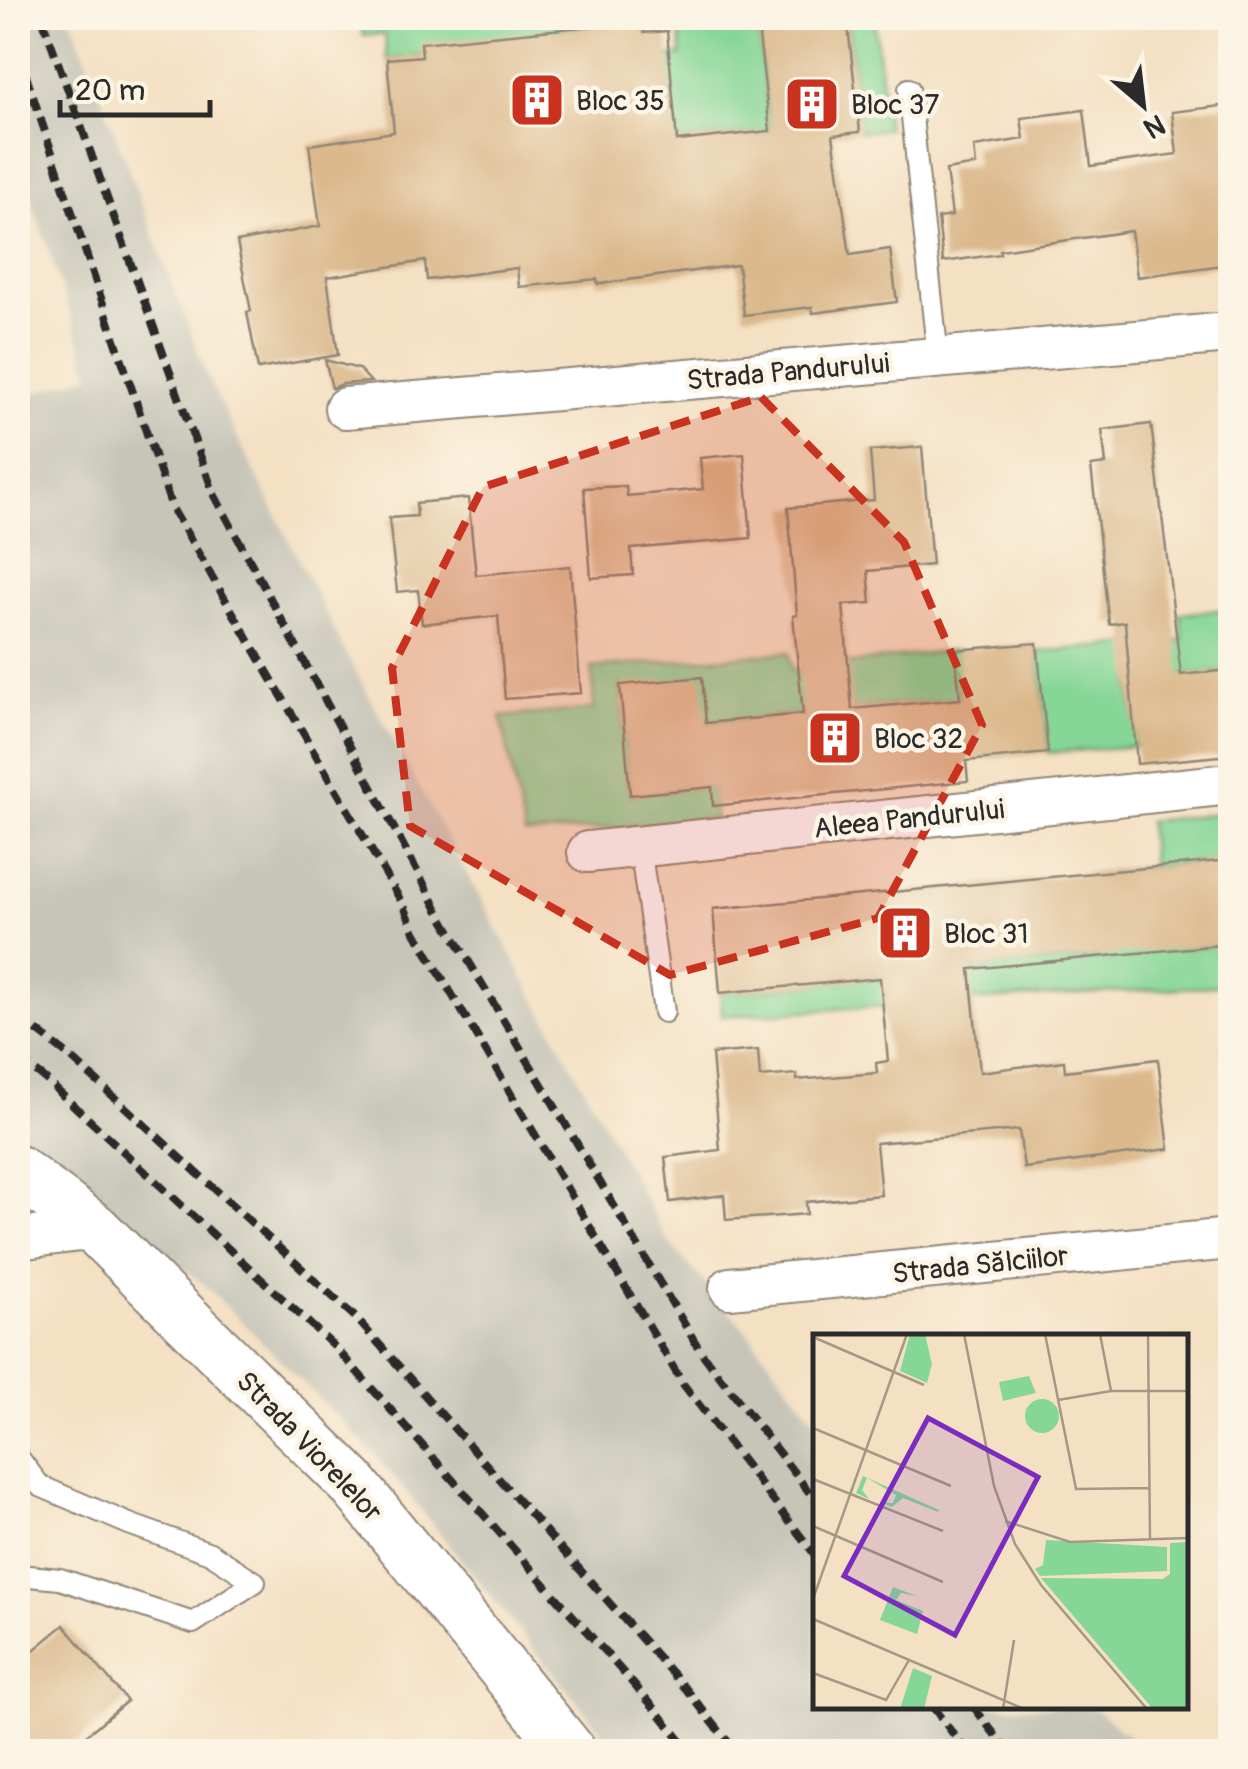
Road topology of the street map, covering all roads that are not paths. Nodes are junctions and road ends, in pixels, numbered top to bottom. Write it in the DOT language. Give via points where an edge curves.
graph roads {
  1 [pos="909,89"];
  2 [pos="1230,333"];
  3 [pos="938,358"];
  4 [pos="346,408"];
  5 [pos="1230,784"];
  6 [pos="640,847"];
  7 [pos="588,852"];
  8 [pos="664,1012"];
  9 [pos="18,1171"];
  10 [pos="94,1229"];
  11 [pos="18,1239"];
  12 [pos="1230,1239"];
  13 [pos="730,1288"];
  14 [pos="18,1457"];
  15 [pos="18,1575"];
  16 [pos="571,1752"];
  1 -- 3 [label="lane"];
  2 -- 3 [label="street, Strada Pandurului"];
  3 -- 4 [label="street, Strada Pandurului"];
  5 -- 6 [label="street, Aleea Pandurului"];
  6 -- 7 [label="street, Aleea Pandurului"];
  6 -- 8 [label="lane"];
  9 -- 10 [label="street, Strada Viorelelor"];
  10 -- 11 [label="street"];
  10 -- 16 [label="street, Strada Viorelelor" via="352,1482"];
  12 -- 13 [label="street, Strada Sălciilor"];
  14 -- 15 [label="lane" via="40,1486 210,1553 255,1582 193,1622 60,1579"];
}
